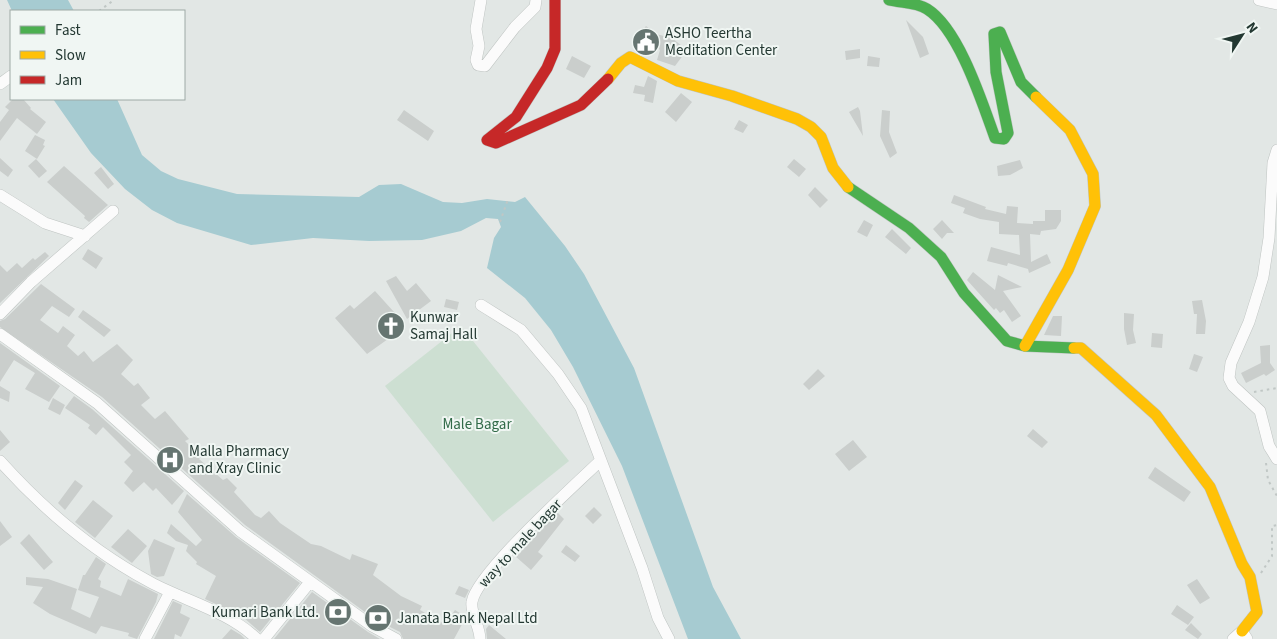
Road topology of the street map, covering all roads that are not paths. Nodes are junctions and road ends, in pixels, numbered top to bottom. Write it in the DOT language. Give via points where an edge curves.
graph roads {
  1 [pos="481,0"];
  2 [pos="536,0"];
  3 [pos="555,0"];
  4 [pos="889,0"];
  5 [pos="1258,0"];
  6 [pos="1277,4"];
  7 [pos="1277,150"];
  8 [pos="0,195"];
  9 [pos="113,211"];
  10 [pos="85,236"];
  11 [pos="481,305"];
  12 [pos="0,314"];
  13 [pos="0,334"];
  14 [pos="1025,346"];
  15 [pos="1277,458"];
  16 [pos="0,461"];
  17 [pos="600,461"];
  18 [pos="310,582"];
  19 [pos="170,592"];
  20 [pos="1241,636"];
  21 [pos="145,639"];
  22 [pos="257,639"];
  23 [pos="264,639"];
  24 [pos="396,639"];
  25 [pos="480,639"];
  26 [pos="669,639"];
  1 -- 2 [label="street" via="476,29 479,46 476,60 478,65 485,66 535,7"];
  3 -- 14 [label="street" via="554,49 547,68 516,117 487,140 496,144 581,105 630,57 678,81 797,119 821,137 834,168 847,187 910,228 941,257 964,294 1007,341"];
  4 -- 14 [label="street" via="926,8 938,16 966,67 996,138 1004,138 1008,133 992,51 994,34 1000,32 1021,82 1070,130 1093,174 1095,206 1068,270"];
  5 -- 6 [label="street"];
  7 -- 15 [label="street" via="1272,163 1269,238 1263,277 1249,322 1231,363 1229,378 1233,386 1260,411 1269,446"];
  8 -- 10 [label="street" via="46,223"];
  9 -- 10 [label="street"];
  10 -- 12 [label="street" via="31,282"];
  11 -- 17 [label="street" via="521,330 558,374 581,408"];
  13 -- 18 [label="street" via="97,403 240,531"];
  14 -- 20 [label="street" via="1081,348 1156,415 1210,487 1250,577 1256,612"];
  16 -- 19 [label="street" via="72,530 140,576"];
  17 -- 25 [label="street, way to male bagar" via="478,584 472,605"];
  17 -- 26 [label="street" via="658,618"];
  18 -- 23 [label="street"];
  18 -- 24 [label="street"];
  19 -- 21 [label="street"];
  19 -- 22 [label="street" via="232,620"];
}
